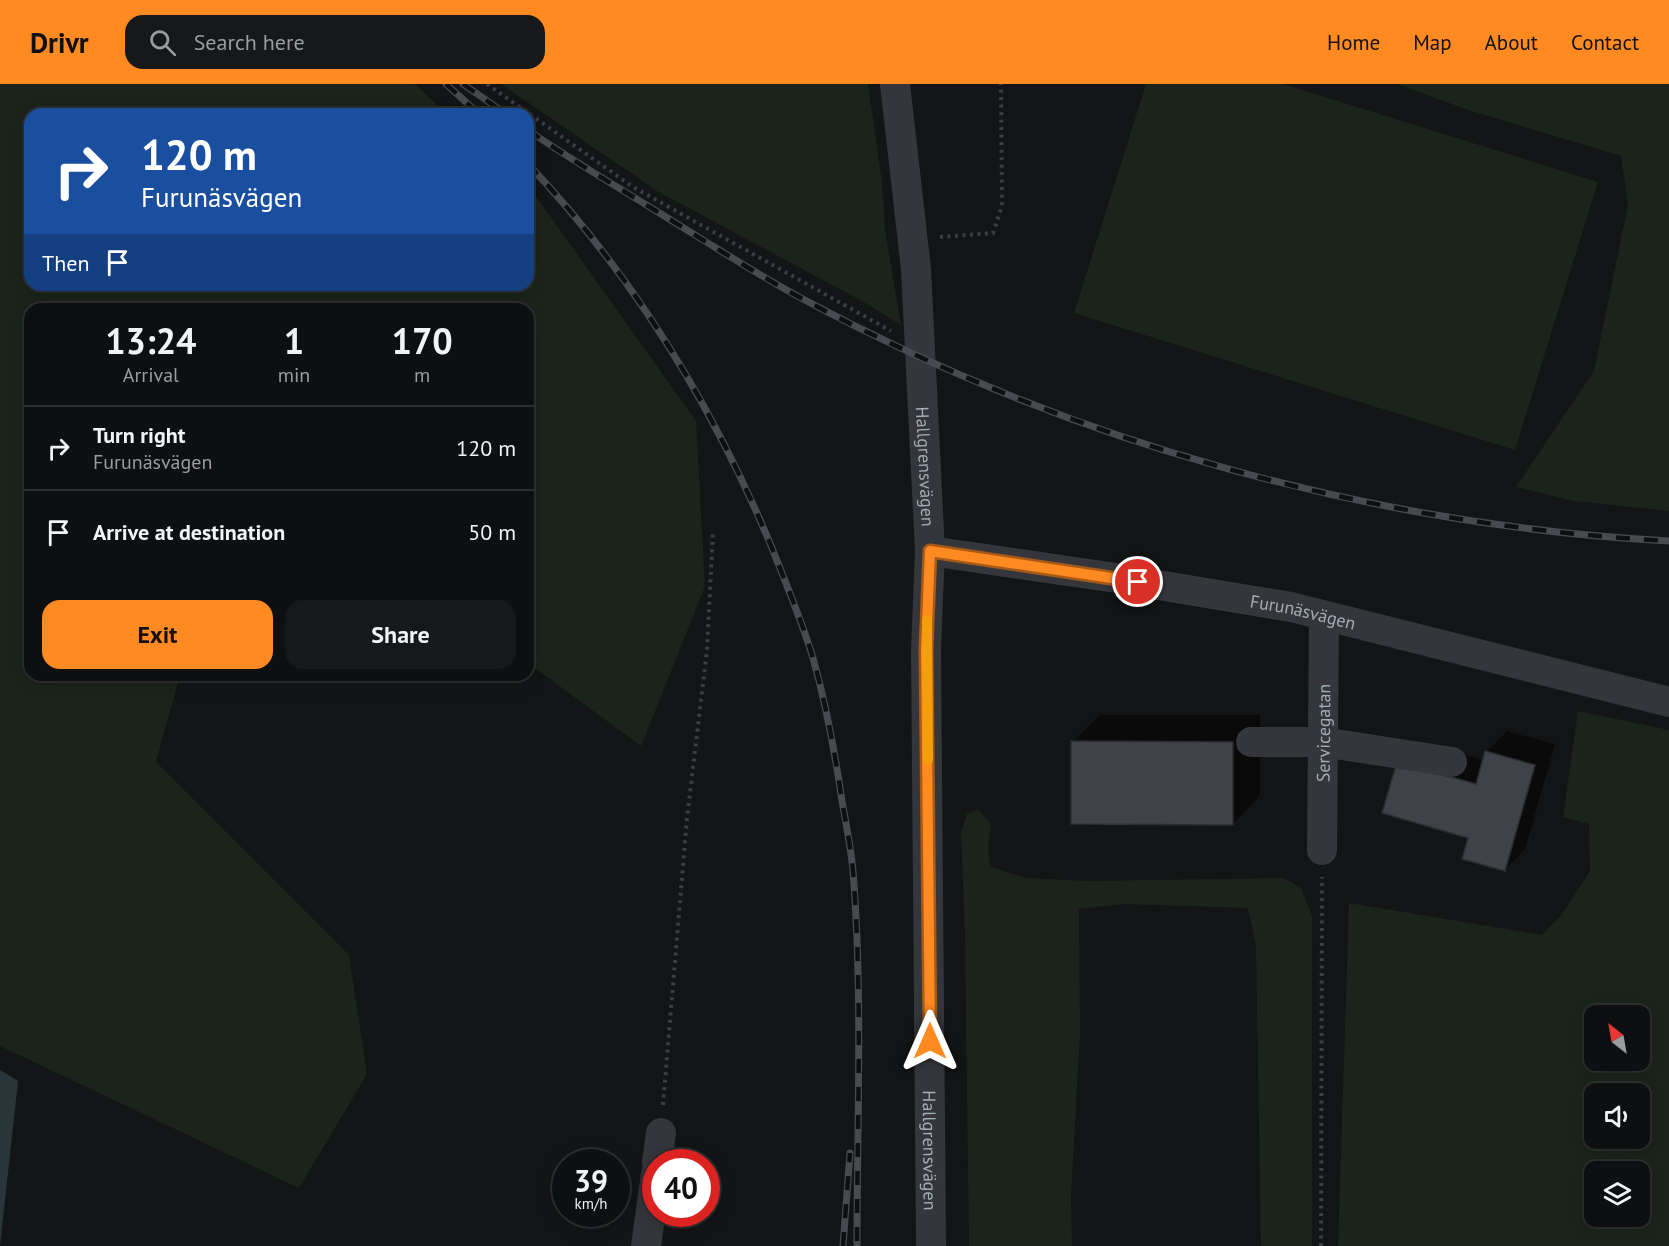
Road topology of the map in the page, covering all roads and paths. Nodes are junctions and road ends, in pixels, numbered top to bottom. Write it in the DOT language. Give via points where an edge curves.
graph roads {
  1 [pos="488,84"];
  2 [pos="895,84"];
  3 [pos="1001,84"];
  4 [pos="522,108"];
  5 [pos="534,117"];
  6 [pos="912,239"];
  7 [pos="920,357"];
  8 [pos="713,531"];
  9 [pos="930,551"];
  10 [pos="1324,616"];
  11 [pos="1669,702"];
  12 [pos="1251,742"];
  13 [pos="1323,742"];
  14 [pos="1452,762"];
  15 [pos="1322,850"];
  16 [pos="661,1133"];
  17 [pos="659,1149"];
  18 [pos="649,1227"];
  19 [pos="646,1246"];
  20 [pos="931,1246"];
  21 [pos="1321,1246"];
  1 -- 4 [label="path"];
  2 -- 6 [label="street, Hallgrensvägen"];
  3 -- 6 [label="path" via="1002,206 993,233"];
  5 -- 7 [label="path" via="633,187 891,331"];
  6 -- 7 [label="street, Hallgrensvägen"];
  7 -- 9 [label="street, Hallgrensvägen"];
  8 -- 16 [label="path" via="707,650 687,818"];
  9 -- 10 [label="street, Furunäsvägen" via="1116,578"];
  9 -- 20 [label="street, Hallgrensvägen" via="926,649"];
  10 -- 11 [label="street, Furunäsvägen"];
  10 -- 13 [label="street, Servicegatan"];
  12 -- 13 [label="street"];
  13 -- 14 [label="street"];
  13 -- 15 [label="street, Servicegatan"];
  15 -- 21 [label="path"];
  16 -- 17 [label="street"];
  18 -- 19 [label="street"];
}
